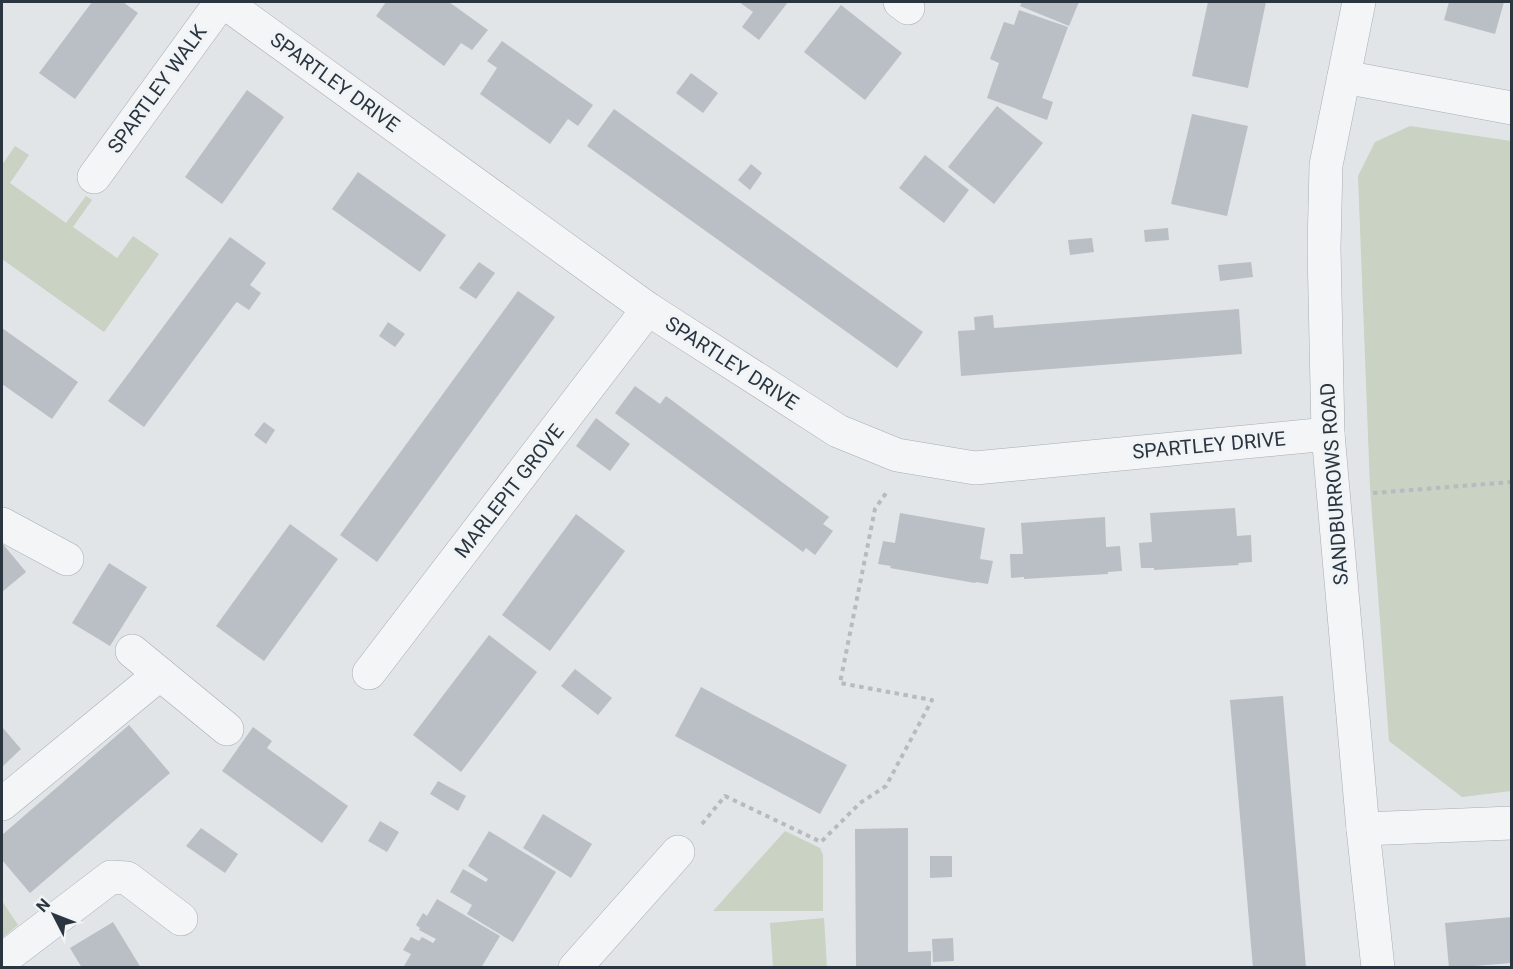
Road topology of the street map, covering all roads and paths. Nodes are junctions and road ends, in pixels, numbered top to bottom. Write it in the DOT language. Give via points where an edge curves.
graph roads {
  1 [pos="222,2"];
  2 [pos="1359,2"];
  3 [pos="1344,77"];
  4 [pos="1512,108"];
  5 [pos="94,177"];
  6 [pos="648,309"];
  7 [pos="1328,434"];
  8 [pos="911,457"];
  9 [pos="1512,482"];
  10 [pos="1333,495"];
  11 [pos="2,524"];
  12 [pos="67,560"];
  13 [pos="132,651"];
  14 [pos="160,674"];
  15 [pos="369,674"];
  16 [pos="227,729"];
  17 [pos="2,804"];
  18 [pos="1512,823"];
  19 [pos="1363,830"];
  20 [pos="678,852"];
  21 [pos="180,919"];
  22 [pos="2,960"];
  23 [pos="575,968"];
  24 [pos="1378,968"];
  1 -- 5 [label="street, SPARTLEY WALK"];
  1 -- 6 [label="street, SPARTLEY DRIVE"];
  2 -- 3 [label="street, SANDBURROWS ROAD"];
  3 -- 4 [label="street"];
  3 -- 7 [label="street, SANDBURROWS ROAD" via="1326,165"];
  6 -- 8 [label="street, SPARTLEY DRIVE" via="838,431"];
  6 -- 15 [label="street, MARLEPIT GROVE"];
  7 -- 8 [label="street, SPARTLEY DRIVE" via="975,468"];
  7 -- 10 [label="street, SANDBURROWS ROAD"];
  8 -- 20 [label="path" via="875,509 840,683 933,700 886,786 860,803 821,842 725,796"];
  9 -- 10 [label="path"];
  10 -- 19 [label="street, SANDBURROWS ROAD"];
  11 -- 12 [label="street"];
  13 -- 14 [label="street"];
  14 -- 16 [label="street"];
  14 -- 17 [label="street"];
  18 -- 19 [label="street"];
  19 -- 24 [label="street, SANDBURROWS ROAD"];
  20 -- 23 [label="street"];
  21 -- 22 [label="street" via="127,878 111,877"];
}
